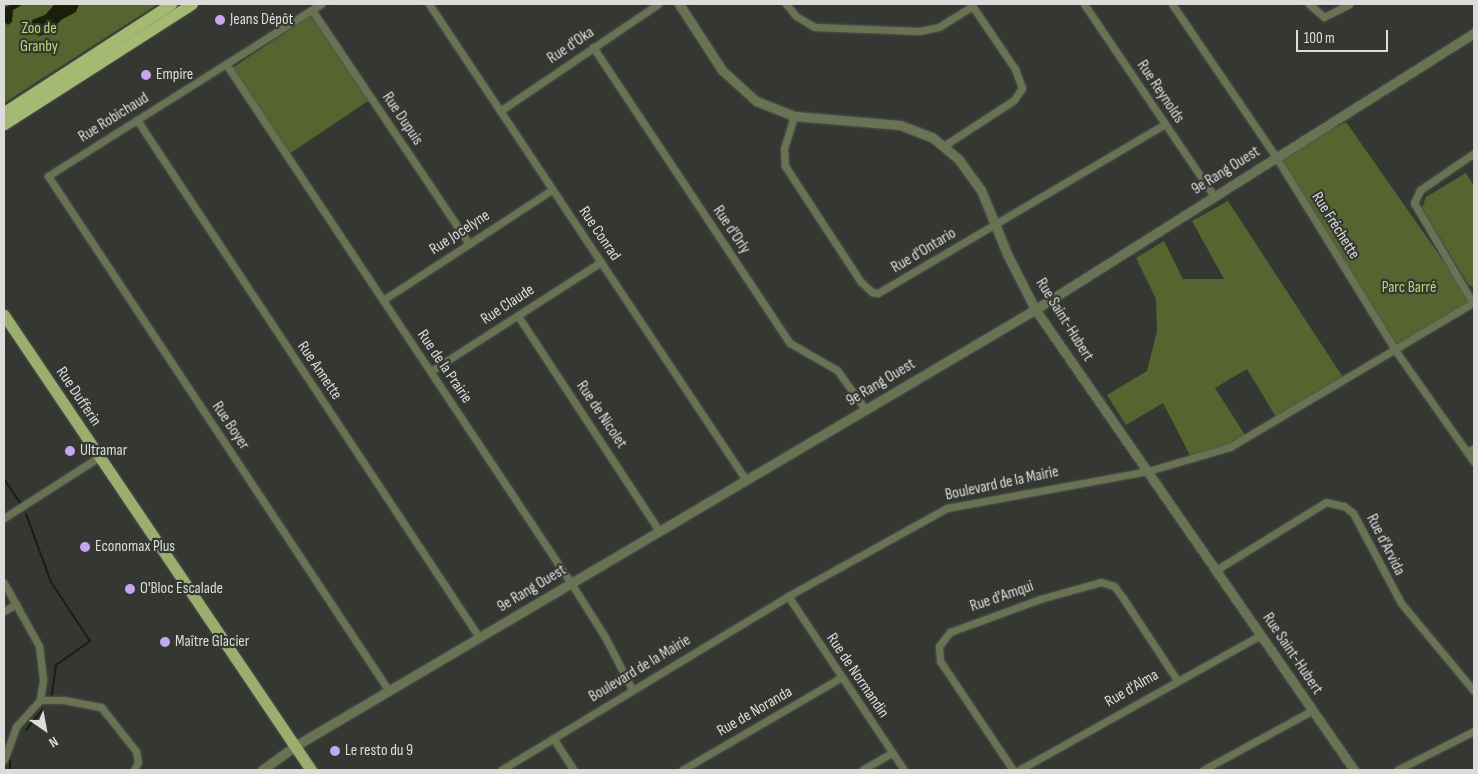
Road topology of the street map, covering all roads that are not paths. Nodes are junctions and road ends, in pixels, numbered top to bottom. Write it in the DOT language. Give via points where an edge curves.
graph roads {
  1 [pos="171,4"];
  2 [pos="192,4"];
  3 [pos="321,4"];
  4 [pos="428,4"];
  5 [pos="658,4"];
  6 [pos="679,4"];
  7 [pos="786,4"];
  8 [pos="1084,4"];
  9 [pos="1172,4"];
  10 [pos="1309,4"];
  11 [pos="1349,4"];
  12 [pos="972,5"];
  13 [pos="312,10"];
  14 [pos="1474,33"];
  15 [pos="593,47"];
  16 [pos="226,64"];
  17 [pos="500,111"];
  18 [pos="4,112"];
  19 [pos="794,116"];
  20 [pos="137,120"];
  21 [pos="4,124"];
  22 [pos="1165,124"];
  23 [pos="945,145"];
  24 [pos="1474,153"];
  25 [pos="1276,157"];
  26 [pos="48,176"];
  27 [pos="552,190"];
  28 [pos="1214,196"];
  29 [pos="995,224"];
  30 [pos="469,244"];
  31 [pos="601,262"];
  32 [pos="383,300"];
  33 [pos="1474,302"];
  34 [pos="1035,309"];
  35 [pos="4,315"];
  36 [pos="518,316"];
  37 [pos="1395,350"];
  38 [pos="431,372"];
  39 [pos="866,409"];
  40 [pos="1471,450"];
  41 [pos="99,457"];
  42 [pos="1474,462"];
  43 [pos="1148,471"];
  44 [pos="746,480"];
  45 [pos="4,518"];
  46 [pos="659,531"];
  47 [pos="1216,570"];
  48 [pos="4,583"];
  49 [pos="571,583"];
  50 [pos="788,596"];
  51 [pos="16,604"];
  52 [pos="4,611"];
  53 [pos="1261,635"];
  54 [pos="479,637"];
  55 [pos="842,677"];
  56 [pos="1177,680"];
  57 [pos="389,690"];
  58 [pos="632,690"];
  59 [pos="1474,691"];
  60 [pos="40,700"];
  61 [pos="1313,710"];
  62 [pos="1474,731"];
  63 [pos="553,738"];
  64 [pos="295,746"];
  65 [pos="892,752"];
  66 [pos="4,760"];
  67 [pos="134,770"];
  68 [pos="262,770"];
  69 [pos="311,770"];
  70 [pos="501,770"];
  71 [pos="574,770"];
  72 [pos="682,770"];
  73 [pos="862,770"];
  74 [pos="904,770"];
  75 [pos="1014,770"];
  76 [pos="1019,770"];
  77 [pos="1203,770"];
  78 [pos="1354,770"];
  79 [pos="1397,770"];
  1 -- 18 [label="highway"];
  2 -- 21 [label="highway"];
  3 -- 13 [label="street, Rue Robichaud"];
  4 -- 17 [label="street, Rue Conrad"];
  5 -- 15 [label="street, Rue d'Oka"];
  6 -- 19 [label="street, Rue Saint-Hubert" via="736,86 756,101"];
  7 -- 12 [label="street" via="796,16 814,27 929,31"];
  8 -- 22 [label="street, Rue Reynolds"];
  9 -- 25 [label="street, Rue Fréchette"];
  10 -- 11 [label="street" via="1324,17"];
  12 -- 23 [label="street" via="1015,69 1022,88 1014,100"];
  13 -- 16 [label="street, Rue Robichaud"];
  13 -- 30 [label="street, Rue Dupuis"];
  14 -- 25 [label="street, 9e Rang Ouest"];
  15 -- 17 [label="street, Rue d'Oka"];
  15 -- 39 [label="street, Rue d'Orly" via="790,343 837,370"];
  16 -- 20 [label="street, Rue Robichaud"];
  16 -- 32 [label="street, Rue de la Prairie"];
  17 -- 27 [label="street, Rue Conrad"];
  19 -- 23 [label="street, Rue Saint-Hubert" via="900,125"];
  19 -- 29 [label="street, Rue d'Ontario" via="784,148 785,166 862,282 872,292 885,291"];
  20 -- 26 [label="street, Rue Robichaud"];
  20 -- 54 [label="street, Rue Annette"];
  22 -- 28 [label="street, Rue Reynolds"];
  22 -- 29 [label="street, Rue d'Ontario"];
  23 -- 29 [label="street, Rue Saint-Hubert" via="981,190"];
  24 -- 33 [label="street" via="1420,190 1414,203"];
  25 -- 28 [label="street, 9e Rang Ouest"];
  25 -- 37 [label="street, Rue Fréchette"];
  26 -- 57 [label="street, Rue Boyer"];
  27 -- 30 [label="street, Rue Jocelyne"];
  27 -- 31 [label="street, Rue Conrad"];
  28 -- 34 [label="street, 9e Rang Ouest"];
  29 -- 34 [label="street, Rue Saint-Hubert"];
  30 -- 32 [label="street, Rue Jocelyne"];
  31 -- 36 [label="street, Rue Claude"];
  31 -- 44 [label="street, Rue Conrad"];
  32 -- 38 [label="street, Rue de la Prairie"];
  33 -- 37 [label="street, Boulevard de la Mairie"];
  34 -- 39 [label="street, 9e Rang Ouest"];
  34 -- 43 [label="street, Rue Saint-Hubert"];
  35 -- 41 [label="main road, Rue Dufferin"];
  36 -- 38 [label="street, Rue Claude"];
  36 -- 46 [label="street, Rue de Nicolet"];
  37 -- 40 [label="street, Rue Fréchette"];
  37 -- 43 [label="street, Boulevard de la Mairie" via="1230,447"];
  38 -- 49 [label="street, Rue de la Prairie"];
  39 -- 44 [label="street, 9e Rang Ouest"];
  40 -- 42 [label="street, Rue Fréchette"];
  41 -- 45 [label="street"];
  41 -- 64 [label="main road, Rue Dufferin"];
  43 -- 47 [label="street, Rue Saint-Hubert"];
  43 -- 50 [label="street, Boulevard de la Mairie" via="947,508"];
  44 -- 46 [label="street, 9e Rang Ouest"];
  46 -- 49 [label="street, 9e Rang Ouest"];
  47 -- 53 [label="street, Rue Saint-Hubert"];
  47 -- 59 [label="street, Rue d'Arvida" via="1326,502 1344,506 1353,513 1401,603"];
  48 -- 51 [label="street"];
  49 -- 54 [label="street, 9e Rang Ouest"];
  49 -- 58 [label="street, Rue de la Prairie" via="605,637"];
  50 -- 55 [label="street, Rue de Normandin"];
  50 -- 58 [label="street, Boulevard de la Mairie"];
  51 -- 52 [label="street"];
  51 -- 60 [label="street" via="39,646 44,680"];
  53 -- 56 [label="street, Rue d'Alma"];
  53 -- 61 [label="street, Rue Saint-Hubert"];
  54 -- 57 [label="street, 9e Rang Ouest"];
  55 -- 65 [label="street, Rue de Normandin"];
  55 -- 72 [label="street, Rue de Noranda"];
  56 -- 75 [label="street, Rue d'Amqui" via="1114,586 1101,582 1040,599 950,632 939,646 940,661"];
  56 -- 76 [label="street, Rue d'Alma"];
  57 -- 64 [label="street, 9e Rang Ouest"];
  58 -- 63 [label="street, Boulevard de la Mairie"];
  60 -- 66 [label="street" via="16,727"];
  60 -- 67 [label="street" via="64,700 101,707 136,751 138,762"];
  61 -- 77 [label="street"];
  61 -- 78 [label="street, Rue Saint-Hubert"];
  62 -- 79 [label="street"];
  63 -- 70 [label="street, Boulevard de la Mairie"];
  63 -- 71 [label="street"];
  64 -- 68 [label="street, 9e Rang Ouest"];
  64 -- 69 [label="main road, Rue Dufferin"];
  65 -- 73 [label="street"];
  65 -- 74 [label="street, Rue de Normandin"];
}
